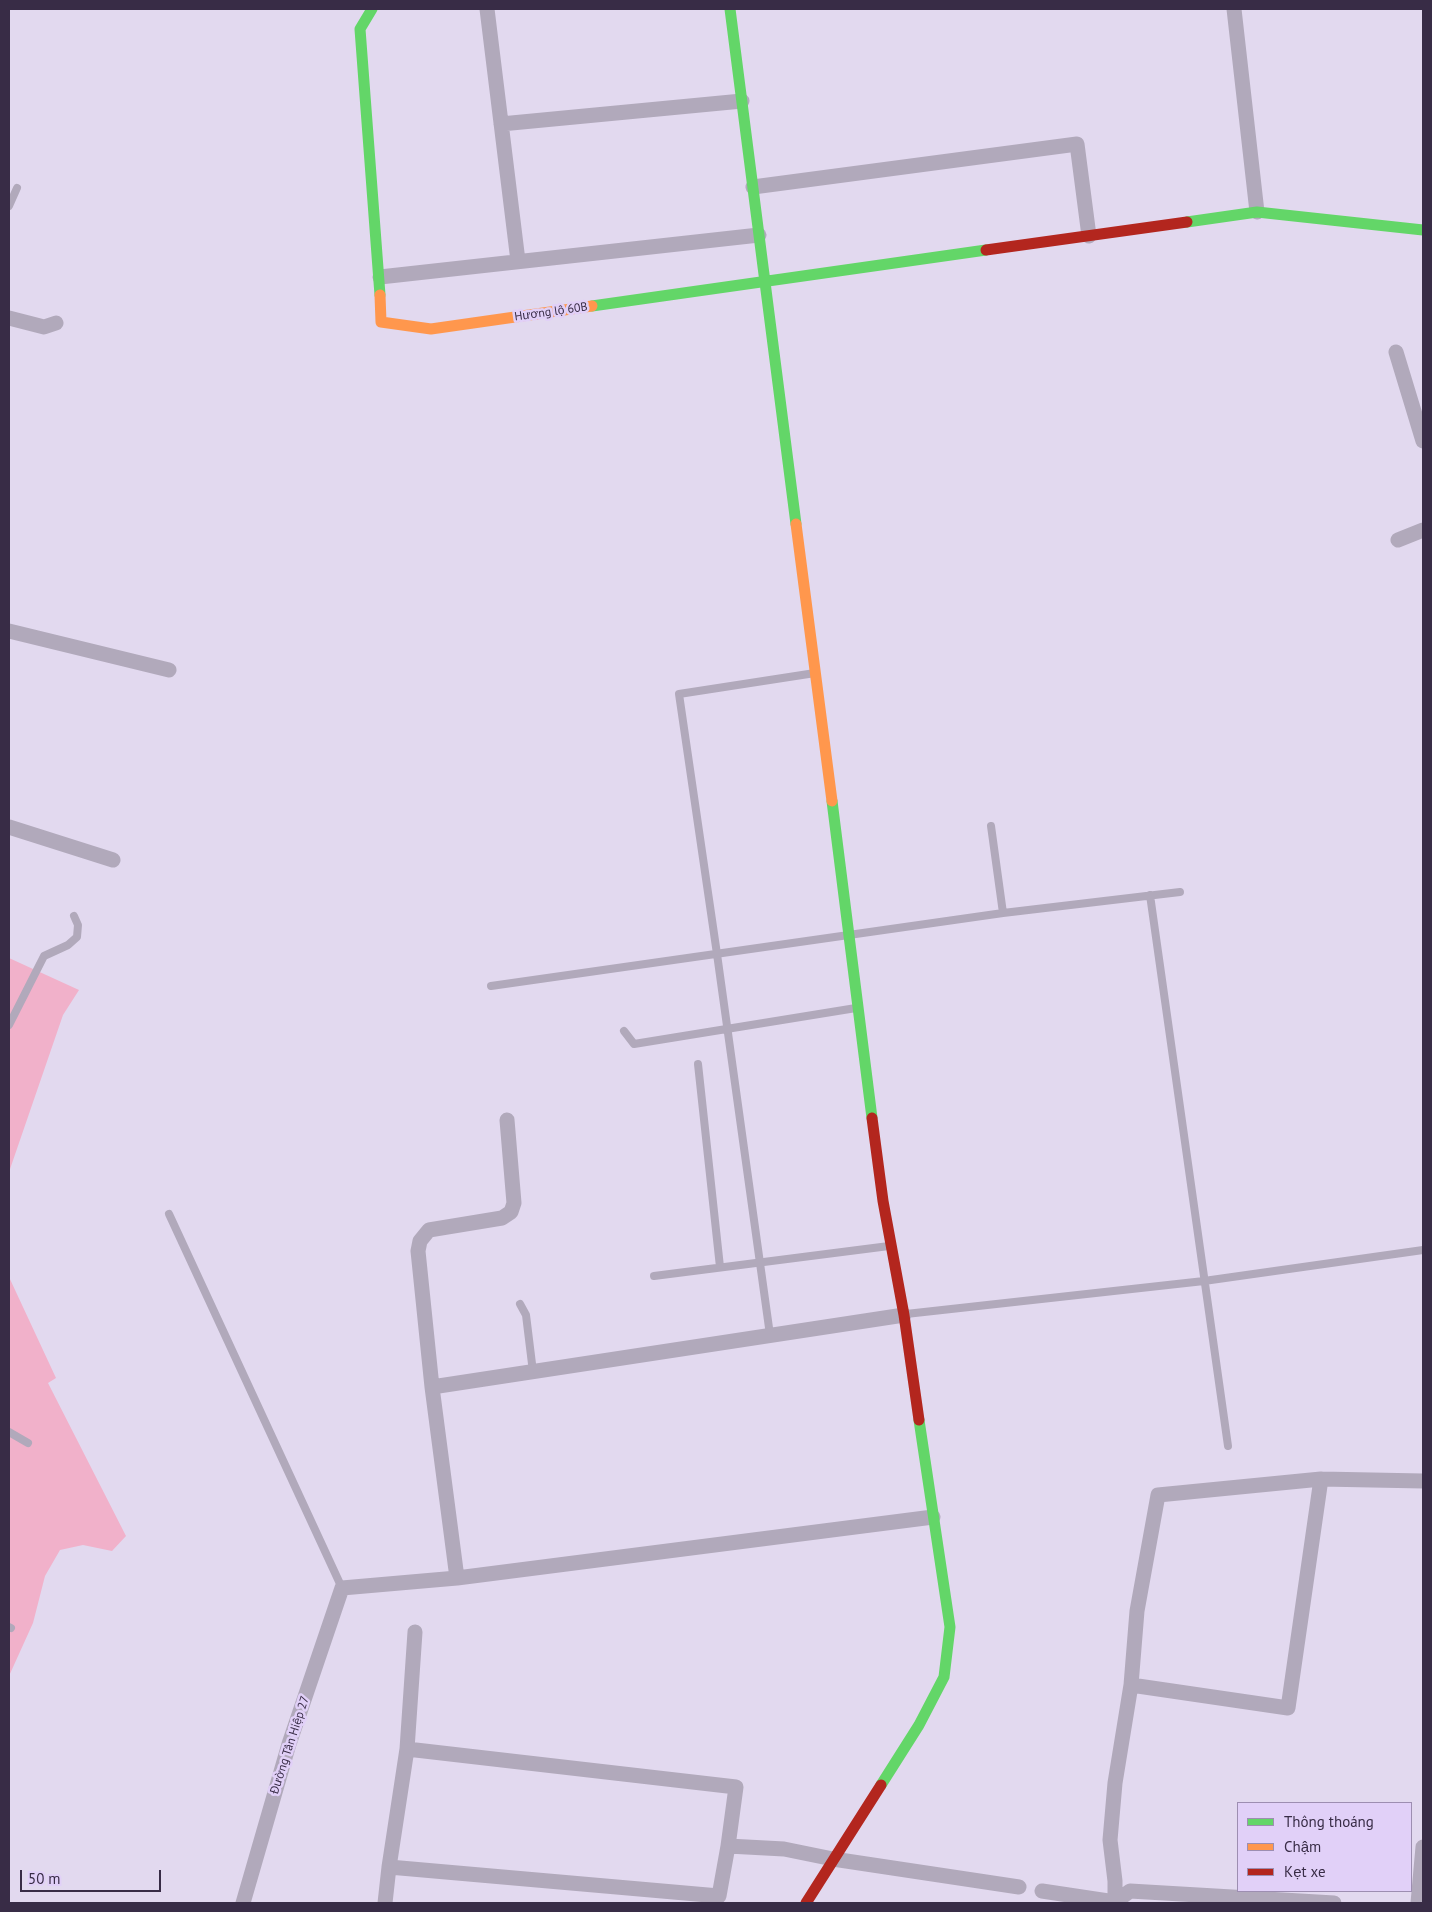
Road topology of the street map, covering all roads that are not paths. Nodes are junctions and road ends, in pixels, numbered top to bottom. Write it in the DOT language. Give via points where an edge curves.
graph roads {
  1 [pos="372,9"];
  2 [pos="488,9"];
  3 [pos="730,9"];
  4 [pos="1234,9"];
  5 [pos="742,101"];
  6 [pos="501,124"];
  7 [pos="753,187"];
  8 [pos="17,188"];
  9 [pos="9,206"];
  10 [pos="1257,212"];
  11 [pos="1423,230"];
  12 [pos="759,234"];
  13 [pos="1090,236"];
  14 [pos="518,262"];
  15 [pos="380,277"];
  16 [pos="764,282"];
  17 [pos="9,318"];
  18 [pos="56,323"];
  19 [pos="1396,352"];
  20 [pos="1423,441"];
  21 [pos="1423,530"];
  22 [pos="1398,540"];
  23 [pos="9,631"];
  24 [pos="169,670"];
  25 [pos="814,673"];
  26 [pos="991,826"];
  27 [pos="9,827"];
  28 [pos="113,860"];
  29 [pos="1180,892"];
  30 [pos="1150,895"];
  31 [pos="1003,913"];
  32 [pos="74,916"];
  33 [pos="849,937"];
  34 [pos="717,954"];
  35 [pos="491,986"];
  36 [pos="858,1008"];
  37 [pos="9,1025"];
  38 [pos="728,1029"];
  39 [pos="624,1031"];
  40 [pos="698,1064"];
  41 [pos="506,1120"];
  42 [pos="169,1214"];
  43 [pos="891,1246"];
  44 [pos="1423,1250"];
  45 [pos="760,1263"];
  46 [pos="720,1267"];
  47 [pos="654,1276"];
  48 [pos="1204,1281"];
  49 [pos="520,1304"];
  50 [pos="904,1315"];
  51 [pos="770,1335"];
  52 [pos="533,1372"];
  53 [pos="432,1387"];
  54 [pos="9,1432"];
  55 [pos="28,1443"];
  56 [pos="1228,1446"];
  57 [pos="1321,1479"];
  58 [pos="1423,1481"];
  59 [pos="933,1517"];
  60 [pos="457,1578"];
  61 [pos="342,1588"];
  62 [pos="415,1632"];
  63 [pos="1131,1685"];
  64 [pos="407,1748"];
  65 [pos="728,1846"];
  66 [pos="1423,1847"];
  67 [pos="833,1859"];
  68 [pos="389,1867"];
  69 [pos="1019,1887"];
  70 [pos="1042,1890"];
  71 [pos="1248,1894"];
  72 [pos="1114,1902"];
  73 [pos="243,1903"];
  74 [pos="385,1903"];
  75 [pos="806,1903"];
  76 [pos="1334,1903"];
  77 [pos="1418,1903"];
  1 -- 15 [label="street, Hương lộ 60B" via="360,29"];
  2 -- 6 [label="street"];
  3 -- 5 [label="street"];
  4 -- 10 [label="street"];
  5 -- 6 [label="street"];
  5 -- 7 [label="street"];
  6 -- 14 [label="street"];
  7 -- 12 [label="street"];
  7 -- 13 [label="street" via="1077,144"];
  8 -- 9 [label="lane"];
  10 -- 11 [label="street"];
  10 -- 13 [label="street"];
  12 -- 14 [label="street"];
  12 -- 16 [label="street"];
  13 -- 16 [label="street"];
  14 -- 15 [label="street"];
  15 -- 16 [label="street, Hương lộ 60B" via="380,322 432,329"];
  16 -- 25 [label="street"];
  17 -- 18 [label="street" via="44,327"];
  19 -- 20 [label="street"];
  21 -- 22 [label="street"];
  23 -- 24 [label="street"];
  25 -- 33 [label="street"];
  25 -- 34 [label="lane" via="679,694"];
  26 -- 31 [label="lane"];
  27 -- 28 [label="street"];
  29 -- 30 [label="lane"];
  30 -- 31 [label="lane"];
  30 -- 48 [label="lane"];
  31 -- 33 [label="lane"];
  32 -- 37 [label="lane" via="78,925 77,937 44,956"];
  33 -- 34 [label="lane"];
  33 -- 36 [label="street"];
  34 -- 35 [label="lane"];
  34 -- 38 [label="lane"];
  36 -- 38 [label="lane"];
  36 -- 43 [label="street" via="882,1201"];
  38 -- 39 [label="lane" via="634,1044"];
  38 -- 45 [label="lane"];
  40 -- 46 [label="lane"];
  41 -- 53 [label="street" via="514,1203 510,1212 502,1218 429,1230 420,1241 418,1252"];
  42 -- 61 [label="lane"];
  43 -- 45 [label="lane"];
  43 -- 50 [label="street"];
  44 -- 48 [label="lane"];
  45 -- 46 [label="lane"];
  45 -- 51 [label="lane"];
  46 -- 47 [label="lane"];
  48 -- 50 [label="lane"];
  48 -- 56 [label="lane"];
  49 -- 52 [label="lane" via="526,1315"];
  50 -- 51 [label="street"];
  50 -- 59 [label="street"];
  51 -- 52 [label="street"];
  52 -- 53 [label="street"];
  53 -- 60 [label="street"];
  54 -- 55 [label="lane"];
  57 -- 58 [label="street"];
  57 -- 63 [label="street" via="1158,1494 1137,1611"];
  57 -- 63 [label="street" via="1288,1708"];
  59 -- 60 [label="street"];
  59 -- 67 [label="street" via="950,1627 944,1677 919,1725"];
  60 -- 61 [label="street"];
  61 -- 73 [label="street, Đường Tân Hiệp 27" via="289,1744"];
  62 -- 64 [label="street"];
  63 -- 72 [label="street" via="1115,1783 1110,1840 1116,1881"];
  64 -- 65 [label="street" via="736,1787"];
  64 -- 68 [label="street"];
  65 -- 67 [label="street" via="784,1849"];
  65 -- 68 [label="street" via="719,1896"];
  66 -- 77 [label="street"];
  67 -- 69 [label="street"];
  67 -- 75 [label="street"];
  68 -- 74 [label="street"];
  70 -- 72 [label="street"];
  71 -- 72 [label="street" via="1130,1891"];
  71 -- 76 [label="street"];
}
